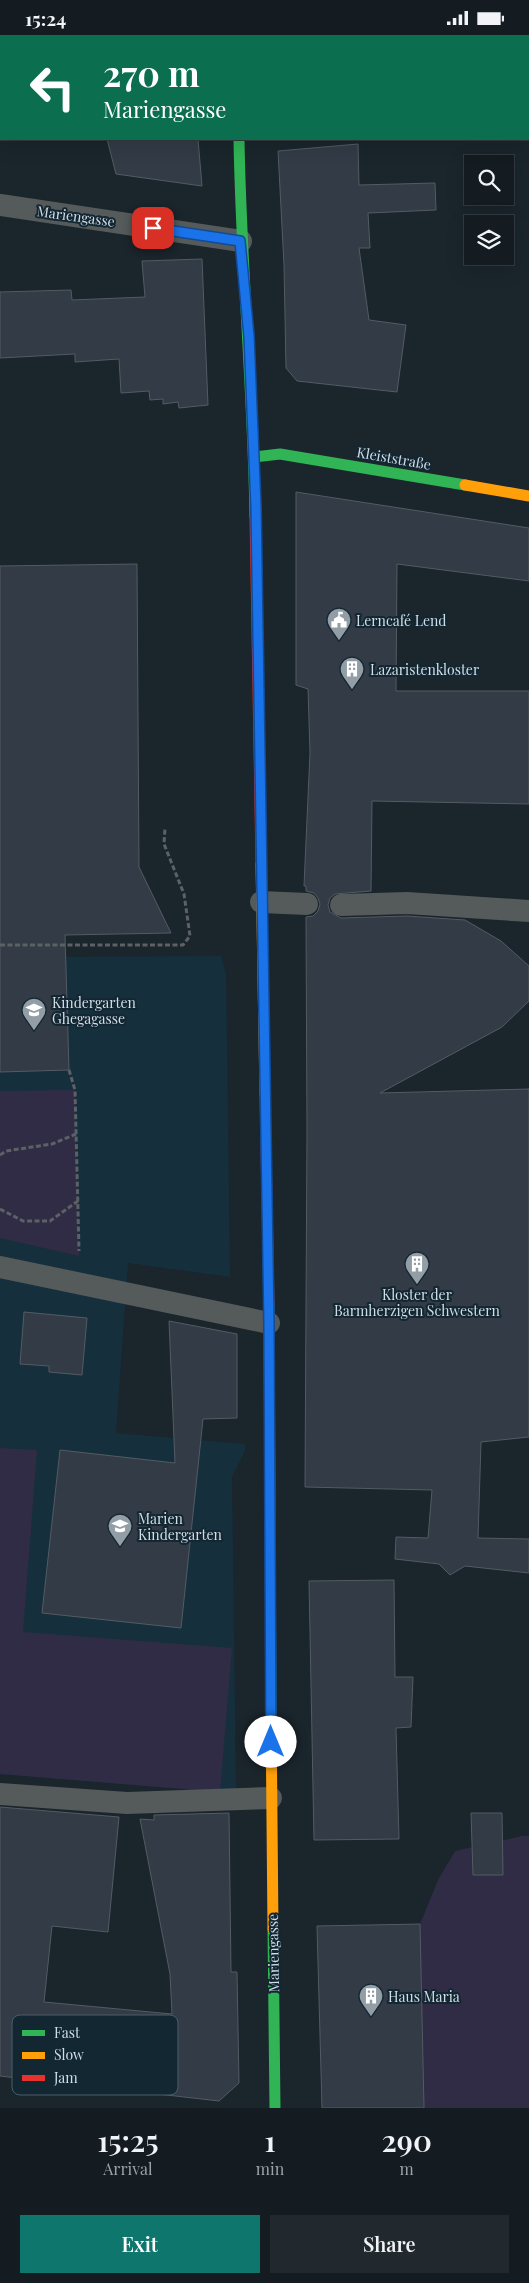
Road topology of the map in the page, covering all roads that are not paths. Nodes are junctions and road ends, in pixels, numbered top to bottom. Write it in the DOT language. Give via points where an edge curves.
graph roads {
  1 [pos="238,140"];
  2 [pos="0,205"];
  3 [pos="240,241"];
  4 [pos="254,457"];
  5 [pos="529,496"];
  6 [pos="262,902"];
  7 [pos="307,904"];
  8 [pos="341,905"];
  9 [pos="529,911"];
  10 [pos="0,1267"];
  11 [pos="269,1323"];
  12 [pos="0,1794"];
  13 [pos="271,1799"];
  14 [pos="275,2108"];
  1 -- 3 [label="street, Mariengasse"];
  2 -- 3 [label="lane, Mariengasse"];
  3 -- 4 [label="street, Mariengasse" via="249,336"];
  4 -- 5 [label="street, Kleiststraße" via="280,454"];
  4 -- 6 [label="street, Mariengasse"];
  6 -- 7 [label="lane"];
  6 -- 11 [label="street, Mariengasse"];
  8 -- 9 [label="lane" via="407,903"];
  10 -- 11 [label="lane"];
  11 -- 13 [label="street, Mariengasse"];
  12 -- 13 [label="lane" via="127,1803"];
  13 -- 14 [label="street, Mariengasse"];
}
